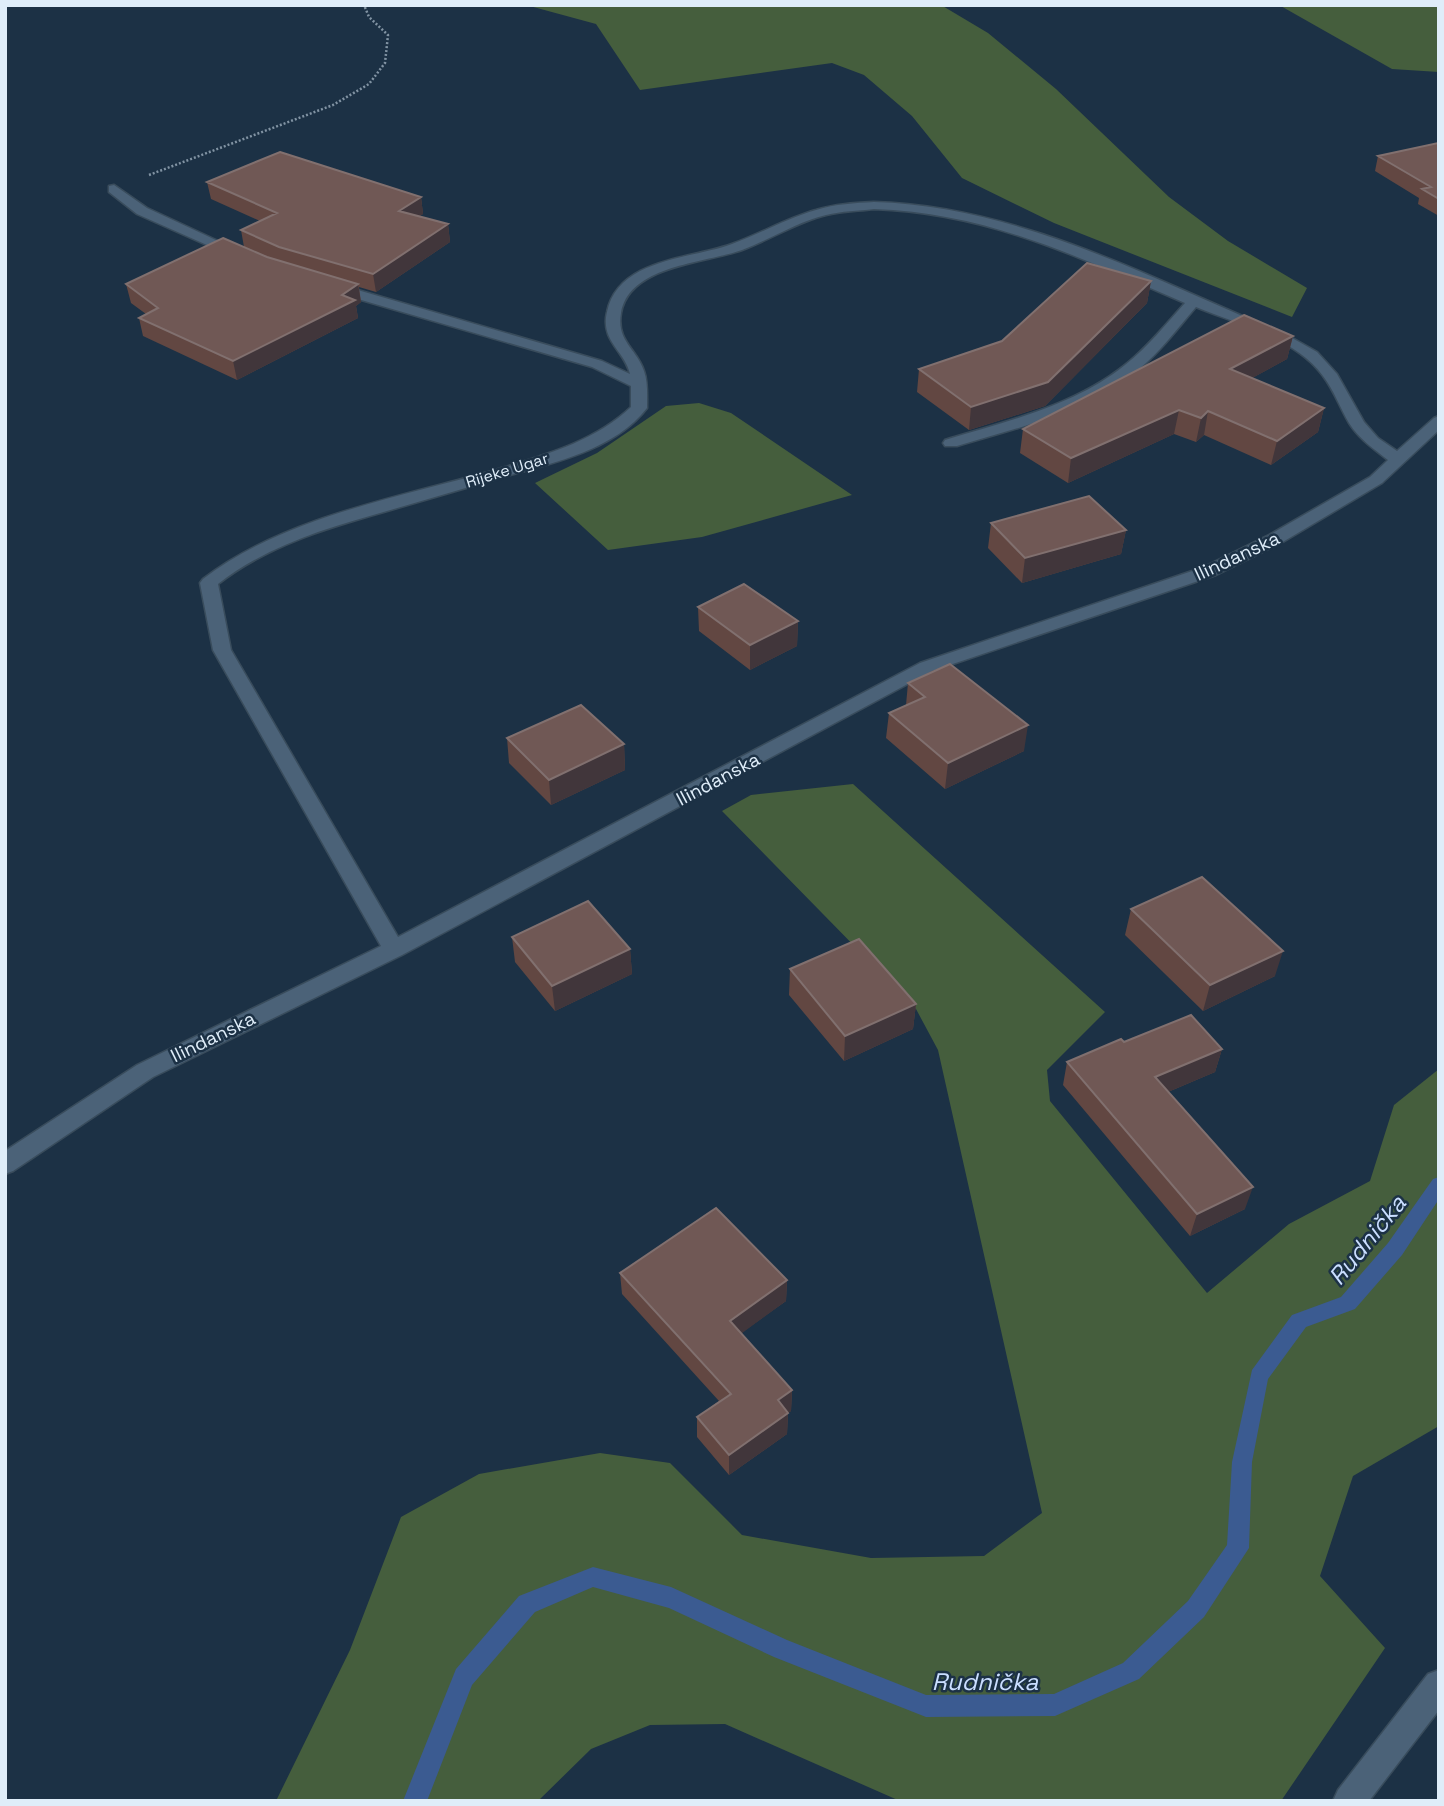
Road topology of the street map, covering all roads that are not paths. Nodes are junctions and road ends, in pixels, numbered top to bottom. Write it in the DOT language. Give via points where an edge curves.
graph roads {
  1 [pos="114,189"];
  2 [pos="252,260"];
  3 [pos="316,282"];
  4 [pos="1194,301"];
  5 [pos="636,383"];
  6 [pos="1439,421"];
  7 [pos="951,443"];
  8 [pos="1398,458"];
  9 [pos="394,949"];
  10 [pos="5,1164"];
  11 [pos="1439,1685"];
  12 [pos="1349,1801"];
  1 -- 2 [label="street" via="142,211"];
  3 -- 5 [label="street" via="597,364"];
  4 -- 5 [label="street" via="984,218 887,206 834,209 743,245 667,264 629,288 617,302 612,320 617,341 637,369"];
  4 -- 7 [label="street" via="1142,359 1101,389 1047,413"];
  4 -- 8 [label="street" via="1312,355 1330,374 1357,424 1372,441"];
  5 -- 9 [label="street, Rijeke Ugar" via="639,408 611,431 548,459 308,528 229,565 209,583 222,650"];
  6 -- 8 [label="street, Ilindanska"];
  8 -- 9 [label="street, Ilindanska" via="1376,480 1210,571 926,667"];
  9 -- 10 [label="street, Ilindanska" via="145,1071"];
  11 -- 12 [label="street"];
}
